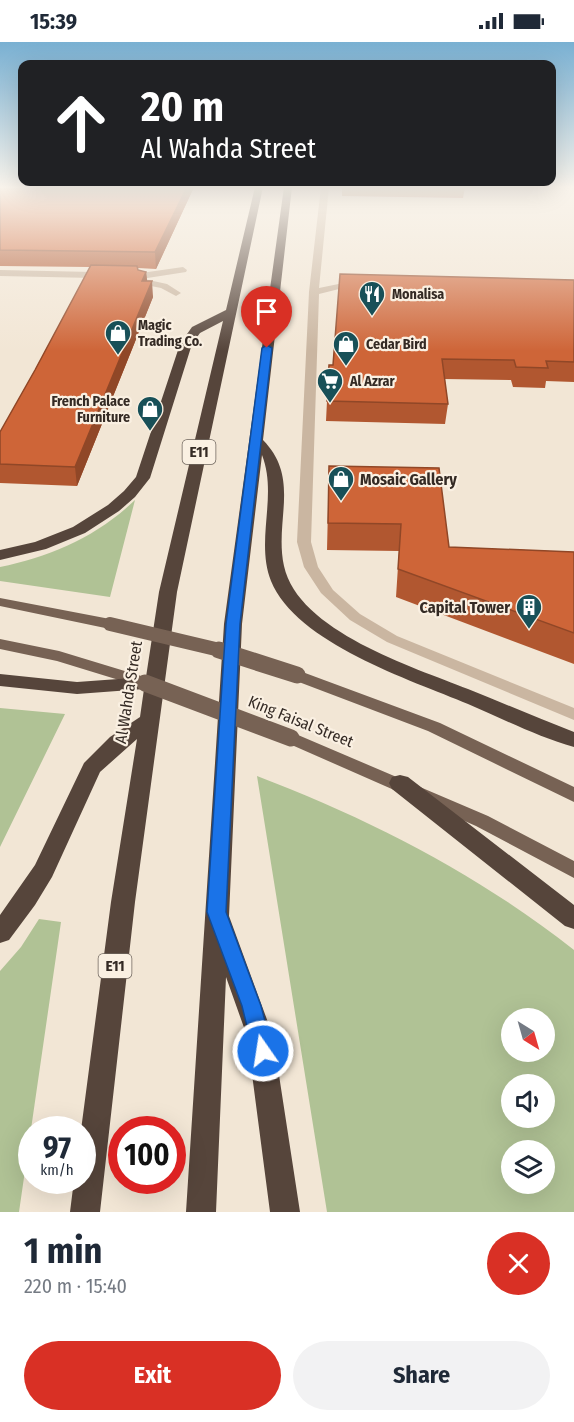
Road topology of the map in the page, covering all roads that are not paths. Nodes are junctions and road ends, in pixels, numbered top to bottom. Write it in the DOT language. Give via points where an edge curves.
graph roads {
  1 [pos="247,242"];
  2 [pos="281,242"];
  3 [pos="319,242"];
  4 [pos="183,270"];
  5 [pos="315,272"];
  6 [pos="0,273"];
  7 [pos="0,279"];
  8 [pos="359,283"];
  9 [pos="370,283"];
  10 [pos="314,292"];
  11 [pos="176,293"];
  12 [pos="231,312"];
  13 [pos="255,440"];
  14 [pos="0,555"];
  15 [pos="0,602"];
  16 [pos="0,644"];
  17 [pos="0,680"];
  18 [pos="145,683"];
  19 [pos="574,714"];
  20 [pos="148,721"];
  21 [pos="574,740"];
  22 [pos="400,783"];
  23 [pos="574,795"];
  24 [pos="574,870"];
  25 [pos="216,912"];
  26 [pos="574,920"];
  27 [pos="0,933"];
  28 [pos="85,1212"];
  29 [pos="201,1212"];
  30 [pos="285,1212"];
  1 -- 12 [label="highway, Al Wahda Street / E11"];
  2 -- 13 [label="highway"];
  3 -- 5 [label="street"];
  4 -- 6 [label="street" via="141,276"];
  5 -- 8 [label="street"];
  5 -- 10 [label="street"];
  7 -- 11 [label="street" via="148,282"];
  8 -- 9 [label="street"];
  8 -- 10 [label="street"];
  10 -- 19 [label="street" via="304,542 311,567 327,593 355,617 392,639"];
  12 -- 14 [label="highway" via="196,330 188,339 143,478 131,494 100,518 66,536"];
  12 -- 20 [label="highway, Al Wahda Street / E11" via="168,592"];
  13 -- 21 [label="highway" via="265,447 274,463 276,562 280,581 290,597 332,633 371,656"];
  13 -- 25 [label="highway" via="233,624"];
  15 -- 23 [label="main road, bridge" via="202,644 297,675 434,727"];
  16 -- 18 [label="main road, King Faisal Street" via="59,656"];
  17 -- 18 [label="highway" via="77,688"];
  18 -- 22 [label="main road, King Faisal Street, bridge"];
  20 -- 27 [label="highway" via="117,742 91,768 44,870"];
  20 -- 28 [label="highway, Al Wahda Street / E11"];
  22 -- 24 [label="main road, King Faisal Street"];
  22 -- 26 [label="highway"];
  25 -- 29 [label="highway"];
  25 -- 30 [label="highway" via="260,1036"];
}
